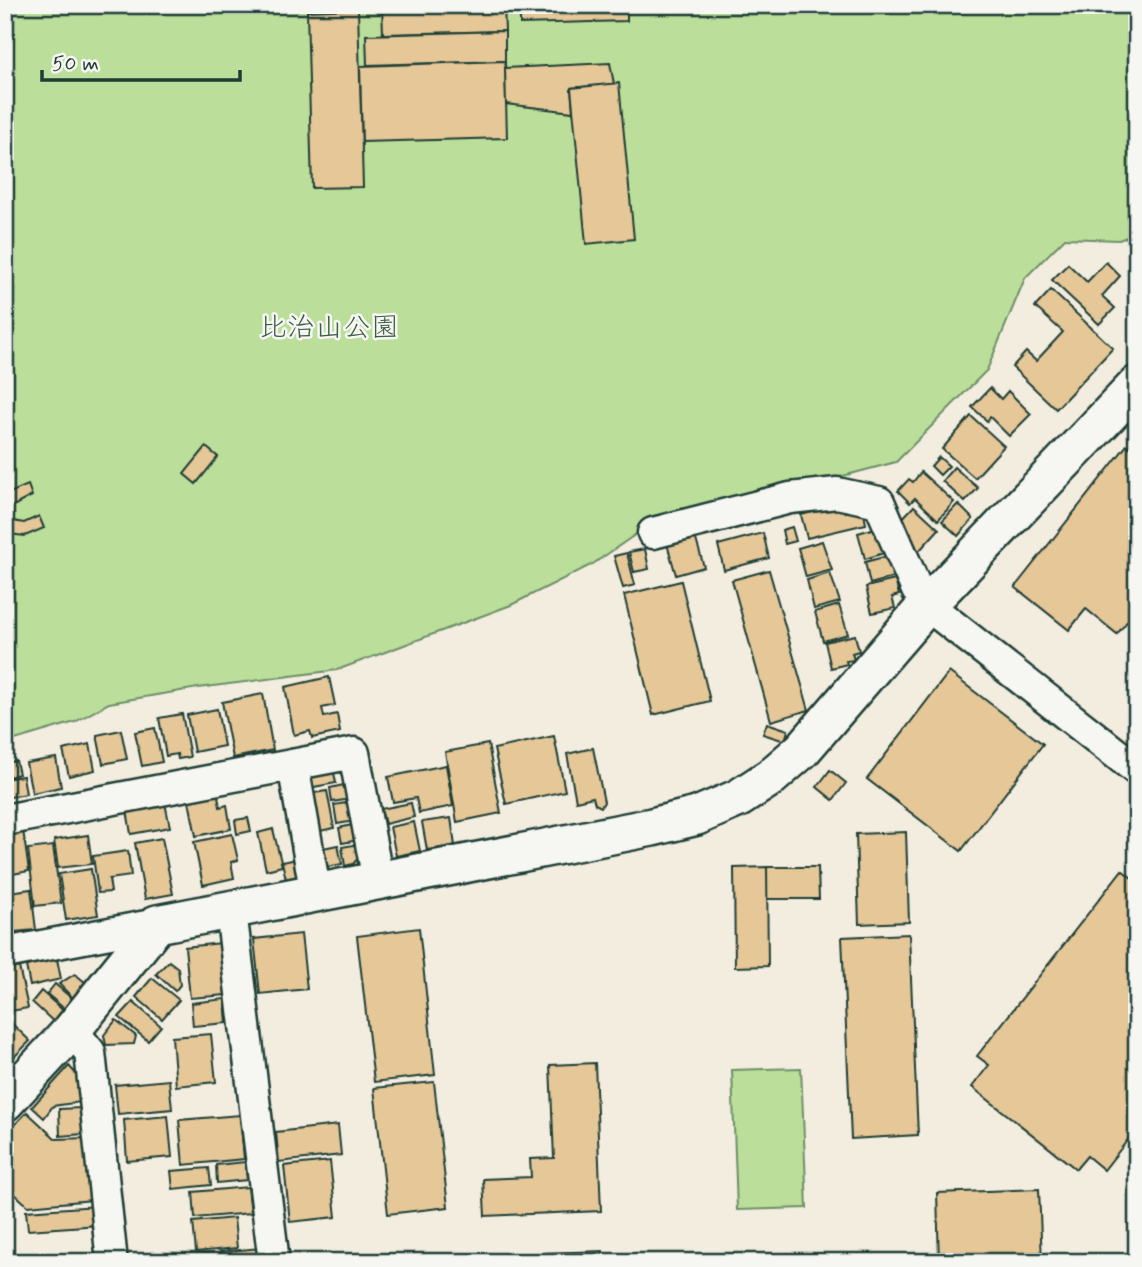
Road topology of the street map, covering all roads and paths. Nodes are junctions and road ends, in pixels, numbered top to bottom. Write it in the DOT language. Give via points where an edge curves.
graph roads {
  1 [pos="1137,385"];
  2 [pos="653,533"];
  3 [pos="928,605"];
  4 [pos="293,765"];
  5 [pos="1137,770"];
  6 [pos="5,820"];
  7 [pos="313,878"];
  8 [pos="377,881"];
  9 [pos="231,911"];
  10 [pos="157,924"];
  11 [pos="5,953"];
  12 [pos="72,1030"];
  13 [pos="5,1102"];
  14 [pos="112,1262"];
  15 [pos="274,1262"];
  1 -- 3 [label="street"];
  2 -- 3 [label="street" via="790,498 837,493 879,502"];
  3 -- 5 [label="street"];
  3 -- 8 [label="street" via="802,750 739,798 697,816 652,827"];
  4 -- 6 [label="street"];
  4 -- 7 [label="street"];
  4 -- 8 [label="street" via="354,753"];
  8 -- 9 [label="street"];
  9 -- 10 [label="street"];
  9 -- 15 [label="street"];
  10 -- 11 [label="street"];
  10 -- 12 [label="street"];
  12 -- 13 [label="street"];
  12 -- 14 [label="street" via="90,1052"];
}
